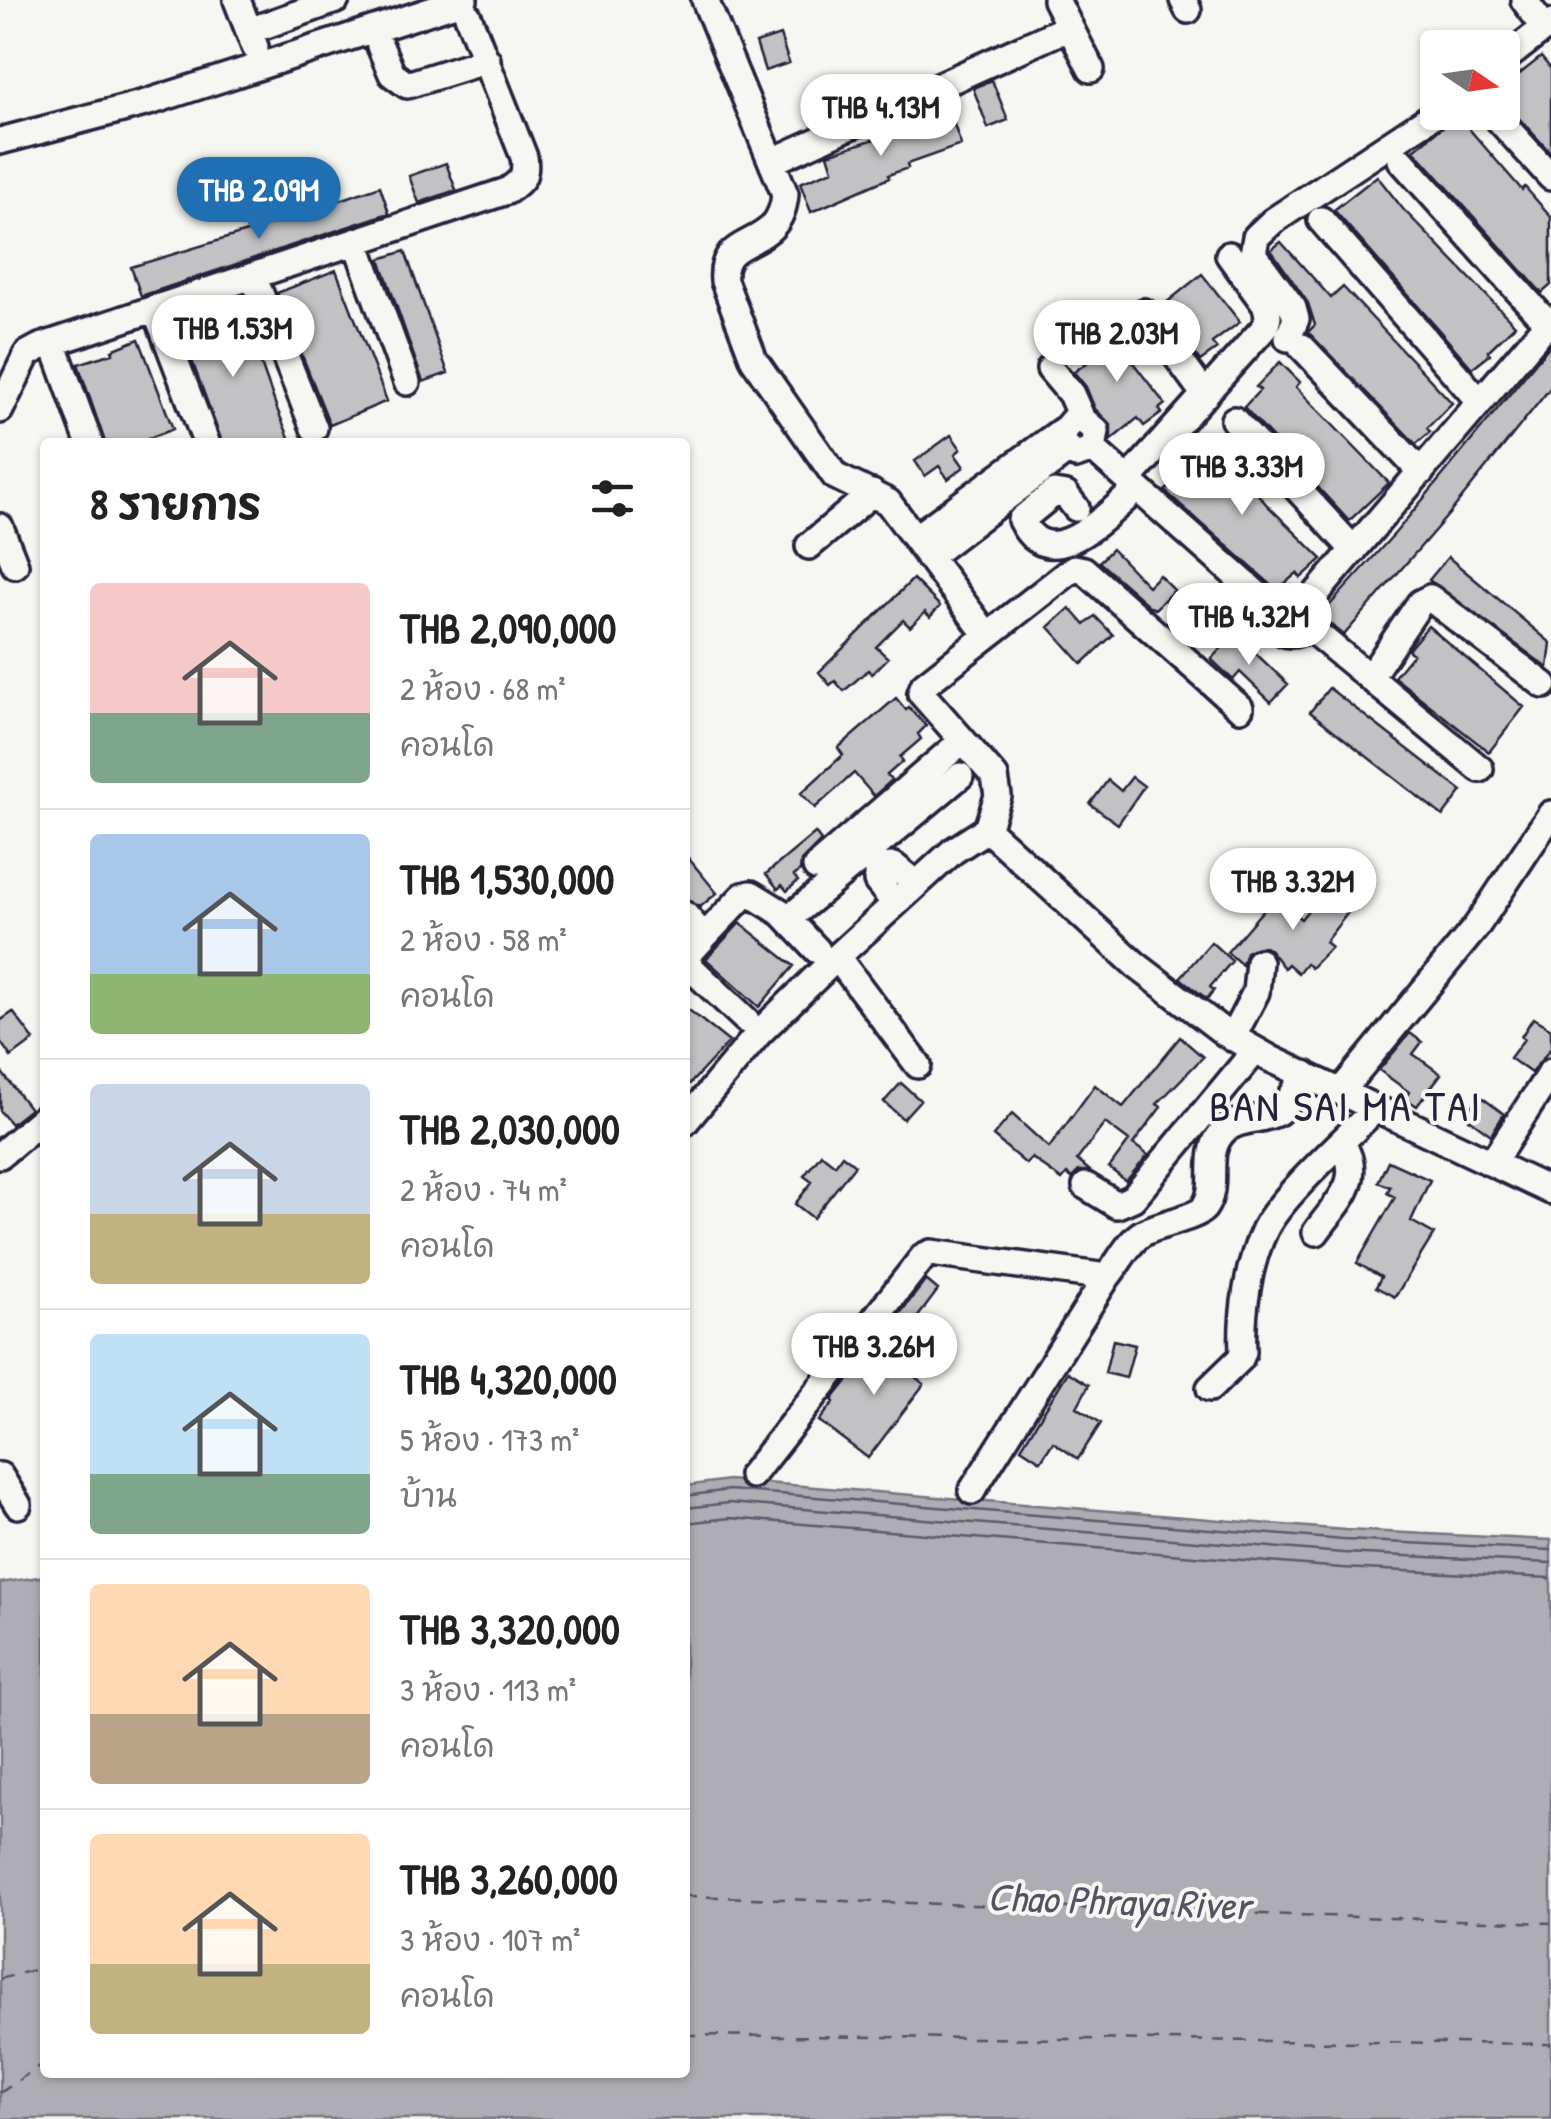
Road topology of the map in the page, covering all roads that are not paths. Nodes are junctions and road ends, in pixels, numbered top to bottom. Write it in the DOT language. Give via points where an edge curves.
graph roads {
  1 [pos="237,0"];
  2 [pos="336,0"];
  3 [pos="705,0"];
  4 [pos="1056,0"];
  5 [pos="1524,0"];
  6 [pos="466,8"];
  7 [pos="1548,25"];
  8 [pos="1069,26"];
  9 [pos="249,31"];
  10 [pos="380,46"];
  11 [pos="1520,47"];
  12 [pos="487,60"];
  13 [pos="262,66"];
  14 [pos="1091,69"];
  15 [pos="1420,124"];
  16 [pos="1508,130"];
  17 [pos="0,141"];
  18 [pos="1400,160"];
  19 [pos="774,162"];
  20 [pos="1551,177"];
  21 [pos="1321,220"];
  22 [pos="356,242"];
  23 [pos="1228,255"];
  24 [pos="253,276"];
  25 [pos="155,308"];
  26 [pos="1144,312"];
  27 [pos="1549,321"];
  28 [pos="53,342"];
  29 [pos="28,354"];
  30 [pos="0,363"];
  31 [pos="1050,369"];
  32 [pos="407,382"];
  33 [pos="1205,395"];
  34 [pos="1480,402"];
  35 [pos="0,410"];
  36 [pos="1234,420"];
  37 [pos="314,428"];
  38 [pos="1076,437"];
  39 [pos="87,438"];
  40 [pos="204,438"];
  41 [pos="1421,472"];
  42 [pos="1132,484"];
  43 [pos="872,493"];
  44 [pos="1076,508"];
  45 [pos="0,527"];
  46 [pos="809,546"];
  47 [pos="922,547"];
  48 [pos="1354,550"];
  49 [pos="15,565"];
  50 [pos="1306,616"];
  51 [pos="988,635"];
  52 [pos="1370,677"];
  53 [pos="1544,685"];
  54 [pos="1240,708"];
  55 [pos="962,741"];
  56 [pos="1480,769"];
  57 [pos="960,776"];
  58 [pos="1551,814"];
  59 [pos="987,829"];
  60 [pos="872,861"];
  61 [pos="816,868"];
  62 [pos="916,884"];
  63 [pos="895,903"];
  64 [pos="788,920"];
  65 [pos="690,921"];
  66 [pos="704,937"];
  67 [pos="690,954"];
  68 [pos="827,954"];
  69 [pos="1259,962"];
  70 [pos="690,965"];
  71 [pos="746,1020"];
  72 [pos="1243,1044"];
  73 [pos="918,1065"];
  74 [pos="1551,1072"];
  75 [pos="1305,1074"];
  76 [pos="1341,1090"];
  77 [pos="1376,1108"];
  78 [pos="690,1116"];
  79 [pos="40,1121"];
  80 [pos="1342,1143"];
  81 [pos="0,1155"];
  82 [pos="1492,1163"];
  83 [pos="1086,1186"];
  84 [pos="1551,1191"];
  85 [pos="1316,1232"];
  86 [pos="1107,1277"];
  87 [pos="1210,1388"];
  88 [pos="752,1475"];
  89 [pos="0,1476"];
  90 [pos="972,1490"];
  91 [pos="18,1505"];
  1 -- 9 [label="street"];
  2 -- 9 [label="street"];
  3 -- 19 [label="street"];
  4 -- 8 [label="street"];
  5 -- 7 [label="street"];
  6 -- 12 [label="street"];
  6 -- 13 [label="street"];
  7 -- 11 [label="street"];
  8 -- 14 [label="street"];
  8 -- 19 [label="street"];
  9 -- 13 [label="street"];
  10 -- 12 [label="street" via="392,74 407,85"];
  12 -- 22 [label="street" via="526,170 522,182"];
  13 -- 17 [label="street"];
  15 -- 41 [label="street" via="1273,221 1256,236 1252,254 1294,308 1295,342"];
  16 -- 20 [label="street"];
  18 -- 27 [label="street"];
  19 -- 43 [label="street" via="785,194 783,214 774,228 728,255 724,282 754,360 835,476"];
  21 -- 34 [label="street"];
  22 -- 24 [label="street"];
  22 -- 32 [label="street"];
  23 -- 33 [label="street" via="1268,316 1263,331"];
  24 -- 25 [label="street"];
  24 -- 37 [label="street"];
  25 -- 28 [label="street"];
  25 -- 40 [label="street"];
  26 -- 33 [label="street"];
  27 -- 34 [label="street"];
  28 -- 29 [label="street"];
  28 -- 39 [label="street"];
  29 -- 30 [label="street"];
  29 -- 35 [label="street"];
  31 -- 38 [label="street" via="1070,394"];
  33 -- 42 [label="street"];
  34 -- 41 [label="street"];
  36 -- 48 [label="street"];
  38 -- 42 [label="street"];
  38 -- 47 [label="street"];
  41 -- 48 [label="street"];
  42 -- 44 [label="street" via="1070,543 1042,542 1021,520 1054,493"];
  42 -- 50 [label="street" via="1276,612 1289,602"];
  43 -- 46 [label="street"];
  43 -- 47 [label="street" via="888,502"];
  45 -- 49 [label="street"];
  47 -- 51 [label="street"];
  48 -- 50 [label="street"];
  50 -- 52 [label="street"];
  51 -- 54 [label="street" via="1078,568"];
  51 -- 55 [label="street" via="921,693"];
  52 -- 53 [label="street" via="1420,602 1430,598"];
  52 -- 56 [label="street"];
  55 -- 59 [label="street" via="998,787"];
  55 -- 61 [label="street"];
  57 -- 60 [label="street"];
  58 -- 76 [label="street" via="1476,927"];
  59 -- 62 [label="street"];
  59 -- 72 [label="street" via="1136,964"];
  60 -- 62 [label="street" via="894,866"];
  60 -- 63 [label="street" via="877,881"];
  60 -- 64 [label="street"];
  62 -- 63 [label="street"];
  63 -- 68 [label="street"];
  64 -- 66 [label="street" via="751,894"];
  64 -- 68 [label="street"];
  65 -- 66 [label="street"];
  66 -- 67 [label="street"];
  68 -- 73 [label="street"];
  68 -- 78 [label="street"];
  69 -- 72 [label="street"];
  70 -- 71 [label="street"];
  72 -- 75 [label="street"];
  72 -- 83 [label="street" via="1133,1198 1117,1205"];
  74 -- 82 [label="street"];
  75 -- 76 [label="street"];
  75 -- 86 [label="street" via="1276,1113 1222,1132 1202,1211 1136,1237"];
  76 -- 77 [label="street"];
  77 -- 80 [label="street"];
  77 -- 82 [label="street"];
  79 -- 81 [label="street"];
  80 -- 85 [label="street" via="1354,1169 1352,1182"];
  80 -- 87 [label="street" via="1266,1227 1249,1288 1243,1352"];
  82 -- 84 [label="street"];
  86 -- 88 [label="street" via="924,1256"];
  86 -- 90 [label="street"];
  89 -- 91 [label="street"];
}
